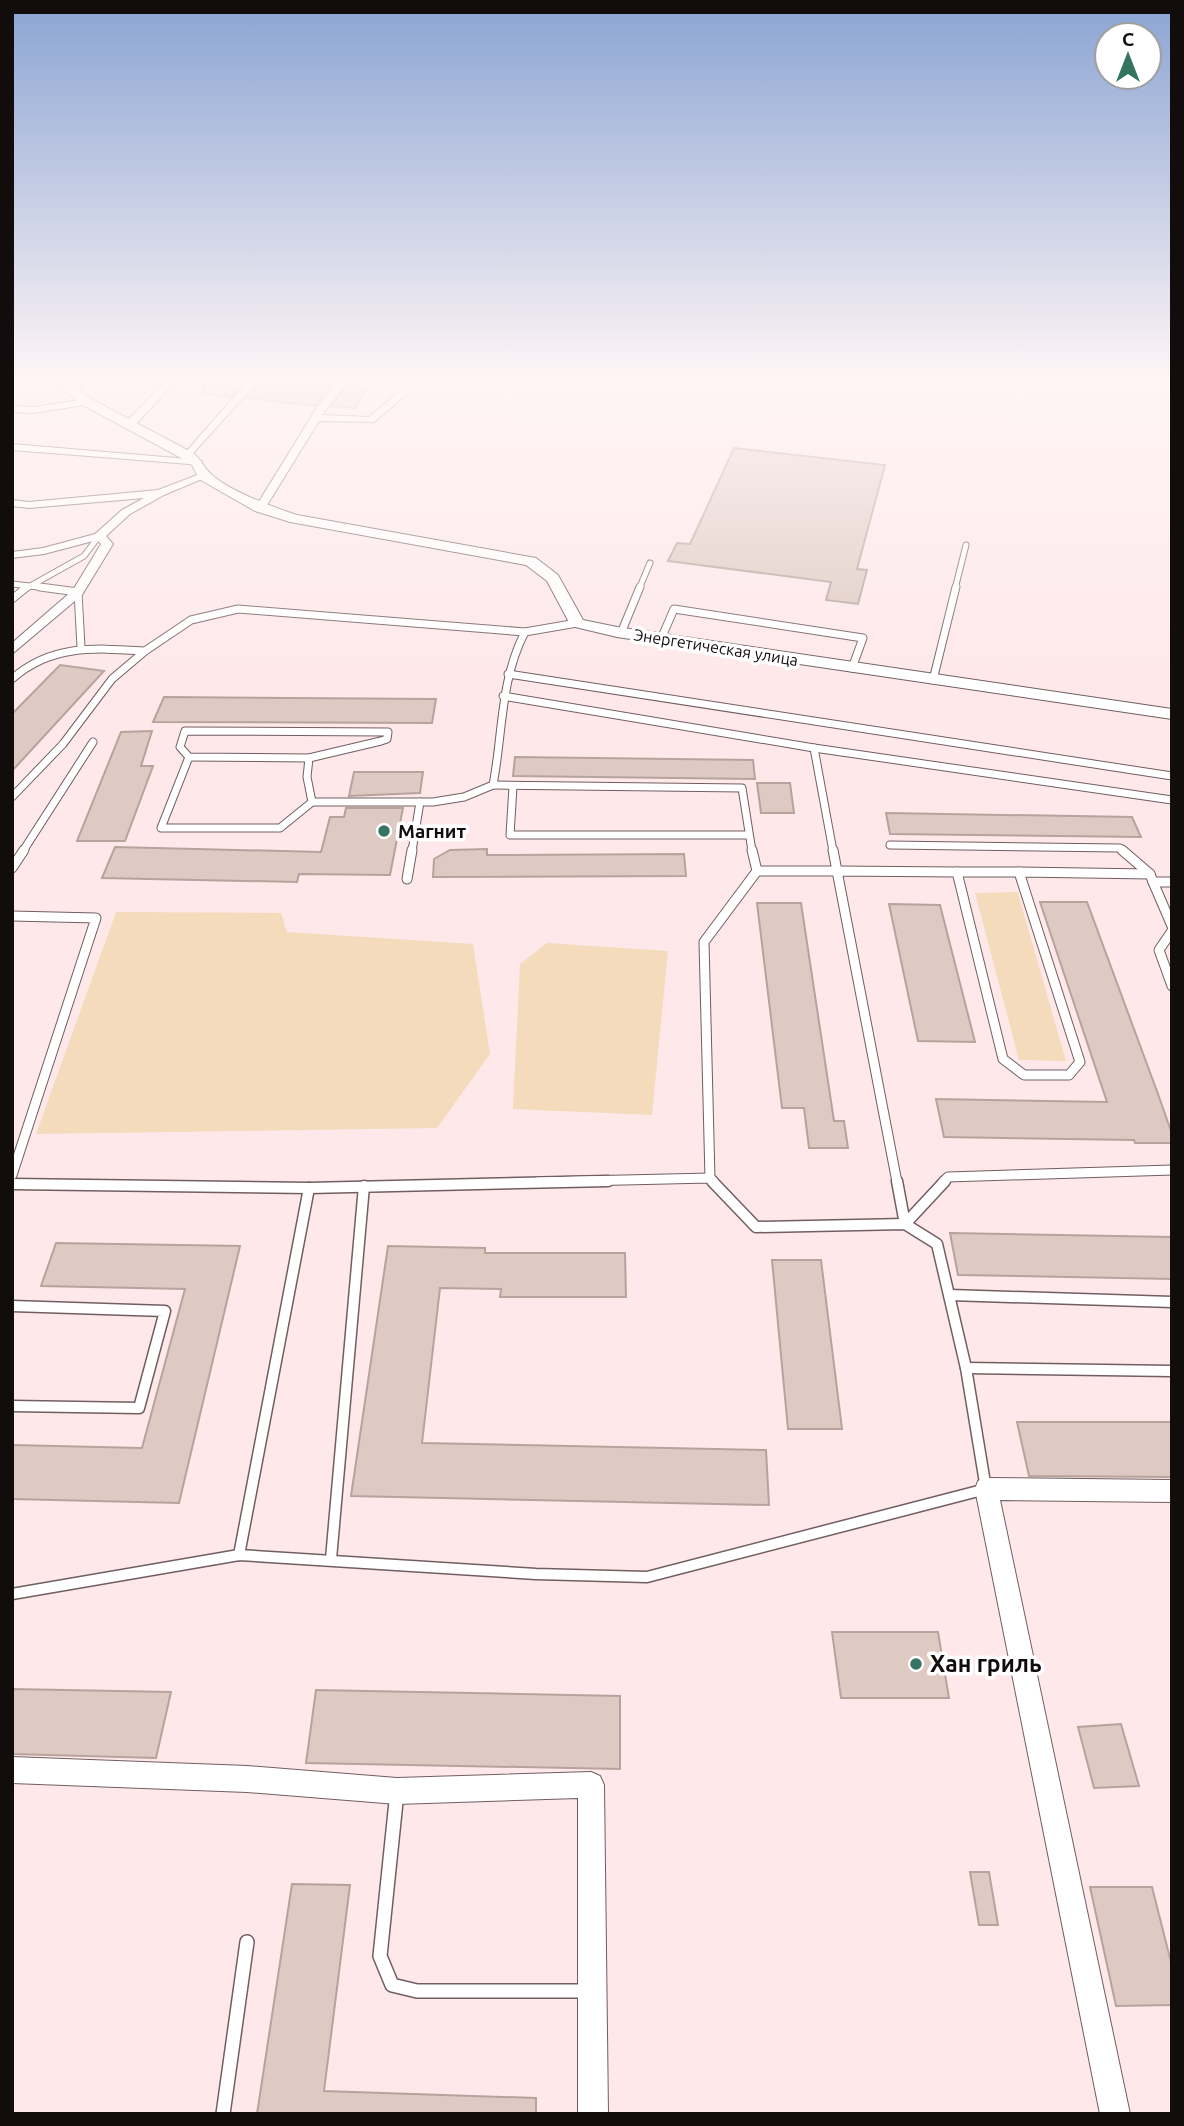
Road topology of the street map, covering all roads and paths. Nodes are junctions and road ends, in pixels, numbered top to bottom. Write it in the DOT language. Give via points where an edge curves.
graph roads {
  1 [pos="177,480"];
  2 [pos="219,480"];
  3 [pos="277,480"];
  4 [pos="160,493"];
  5 [pos="12,503"];
  6 [pos="29,505"];
  7 [pos="260,508"];
  8 [pos="12,509"];
  9 [pos="99,536"];
  10 [pos="966,545"];
  11 [pos="12,555"];
  12 [pos="650,563"];
  13 [pos="12,584"];
  14 [pos="29,586"];
  15 [pos="78,592"];
  16 [pos="12,599"];
  17 [pos="577,623"];
  18 [pos="525,632"];
  19 [pos="621,633"];
  20 [pos="661,639"];
  21 [pos="81,647"];
  22 [pos="12,650"];
  23 [pos="145,651"];
  24 [pos="852,668"];
  25 [pos="508,674"];
  26 [pos="12,680"];
  27 [pos="933,680"];
  28 [pos="503,696"];
  29 [pos="1172,714"];
  30 [pos="93,742"];
  31 [pos="814,748"];
  32 [pos="189,757"];
  33 [pos="309,758"];
  34 [pos="1172,776"];
  35 [pos="493,785"];
  36 [pos="513,787"];
  37 [pos="12,797"];
  38 [pos="1172,800"];
  39 [pos="312,802"];
  40 [pos="420,802"];
  41 [pos="748,835"];
  42 [pos="890,845"];
  43 [pos="12,868"];
  44 [pos="757,871"];
  45 [pos="837,871"];
  46 [pos="957,872"];
  47 [pos="1019,872"];
  48 [pos="1152,878"];
  49 [pos="407,879"];
  50 [pos="1172,882"];
  51 [pos="12,916"];
  52 [pos="1172,929"];
  53 [pos="1172,986"];
  54 [pos="1172,1170"];
  55 [pos="13,1173"];
  56 [pos="710,1178"];
  57 [pos="12,1184"];
  58 [pos="364,1186"];
  59 [pos="309,1188"];
  60 [pos="905,1224"];
  61 [pos="950,1295"];
  62 [pos="1172,1302"];
  63 [pos="12,1306"];
  64 [pos="966,1368"];
  65 [pos="1172,1371"];
  66 [pos="12,1406"];
  67 [pos="986,1489"];
  68 [pos="1172,1491"];
  69 [pos="239,1555"];
  70 [pos="331,1559"];
  71 [pos="12,1594"];
  72 [pos="12,1770"];
  73 [pos="397,1791"];
  74 [pos="247,1942"];
  75 [pos="592,1991"];
  76 [pos="223,2114"];
  77 [pos="593,2114"];
  78 [pos="1115,2114"];
  1 -- 4 [label="street"];
  2 -- 7 [label="street"];
  3 -- 7 [label="street"];
  4 -- 6 [label="street"];
  4 -- 9 [label="street" via="126,512"];
  5 -- 6 [label="street"];
  6 -- 8 [label="street"];
  7 -- 17 [label="street" via="295,519 531,561 553,578"];
  9 -- 11 [label="street"];
  9 -- 14 [label="lane" via="84,556"];
  9 -- 15 [label="street" via="107,544"];
  10 -- 27 [label="lane"];
  12 -- 19 [label="lane"];
  13 -- 14 [label="lane"];
  14 -- 15 [label="lane"];
  14 -- 16 [label="lane"];
  15 -- 21 [label="lane"];
  15 -- 22 [label="street"];
  17 -- 18 [label="lane"];
  17 -- 19 [label="street, Энергетическая улица"];
  18 -- 23 [label="lane" via="238,609 191,620"];
  18 -- 25 [label="lane"];
  19 -- 20 [label="street, Энергетическая улица"];
  20 -- 24 [label="street, Энергетическая улица"];
  20 -- 24 [label="lane" via="674,608 863,638"];
  21 -- 23 [label="lane"];
  21 -- 26 [label="lane" via="40,658"];
  23 -- 37 [label="lane" via="112,679 63,744"];
  24 -- 27 [label="street, Энергетическая улица"];
  25 -- 28 [label="lane"];
  25 -- 34 [label="lane"];
  27 -- 29 [label="street, Энергетическая улица"];
  28 -- 31 [label="lane"];
  28 -- 35 [label="lane"];
  30 -- 43 [label="lane"];
  31 -- 38 [label="lane"];
  31 -- 45 [label="lane"];
  32 -- 33 [label="lane"];
  32 -- 33 [label="lane" via="180,747 185,731 388,732 387,739 369,747"];
  32 -- 39 [label="lane" via="160,828 280,828"];
  33 -- 39 [label="lane"];
  35 -- 36 [label="lane"];
  35 -- 40 [label="lane" via="464,797"];
  36 -- 41 [label="lane" via="742,788"];
  36 -- 41 [label="lane" via="510,835"];
  39 -- 40 [label="lane"];
  40 -- 49 [label="lane"];
  41 -- 44 [label="lane"];
  42 -- 48 [label="lane" via="1120,848"];
  44 -- 45 [label="lane"];
  44 -- 56 [label="lane" via="704,942"];
  45 -- 46 [label="lane"];
  45 -- 60 [label="lane"];
  46 -- 47 [label="lane"];
  46 -- 47 [label="lane" via="1003,1059 1024,1075 1069,1075 1080,1062"];
  47 -- 48 [label="lane"];
  48 -- 50 [label="lane"];
  48 -- 52 [label="lane"];
  51 -- 55 [label="lane" via="96,918"];
  52 -- 53 [label="lane" via="1159,950"];
  54 -- 60 [label="lane" via="947,1177"];
  56 -- 58 [label="lane"];
  56 -- 60 [label="lane" via="756,1227"];
  57 -- 59 [label="lane"];
  58 -- 59 [label="lane"];
  58 -- 70 [label="lane"];
  59 -- 69 [label="lane"];
  60 -- 61 [label="lane" via="937,1244"];
  61 -- 62 [label="lane"];
  61 -- 64 [label="lane"];
  63 -- 66 [label="lane" via="164,1311 139,1408"];
  64 -- 65 [label="lane"];
  64 -- 67 [label="lane"];
  67 -- 68 [label="street"];
  67 -- 70 [label="lane" via="647,1577"];
  67 -- 78 [label="street"];
  69 -- 70 [label="lane"];
  69 -- 71 [label="lane"];
  72 -- 73 [label="street" via="247,1779"];
  73 -- 75 [label="lane" via="380,1956 392,1985 417,1991"];
  73 -- 75 [label="street" via="591,1785"];
  74 -- 76 [label="lane"];
  75 -- 77 [label="street"];
}
